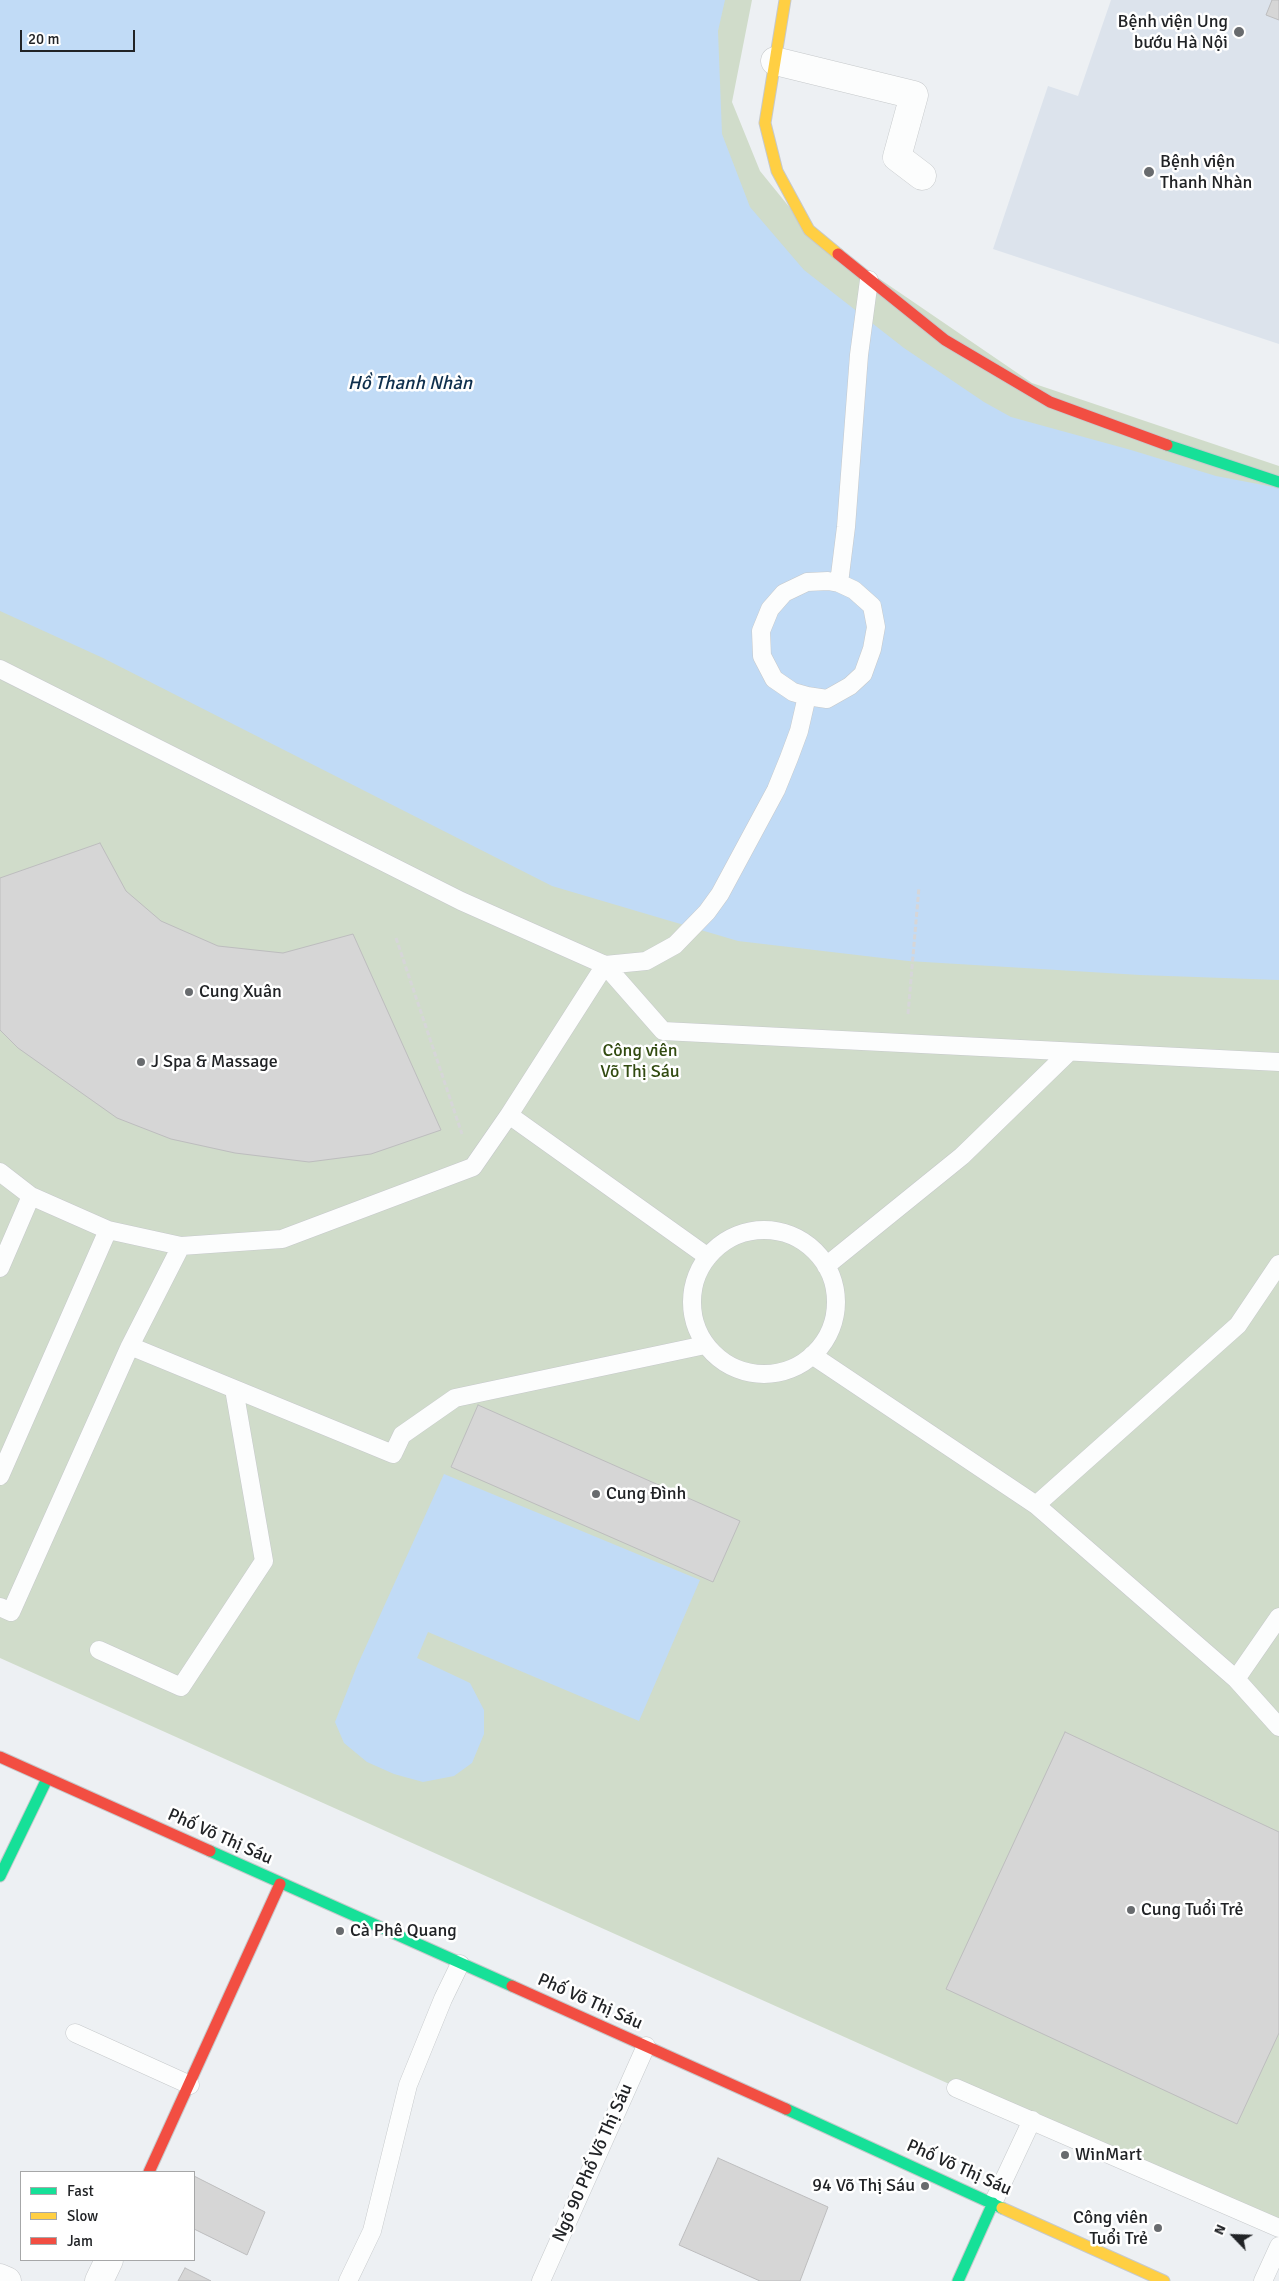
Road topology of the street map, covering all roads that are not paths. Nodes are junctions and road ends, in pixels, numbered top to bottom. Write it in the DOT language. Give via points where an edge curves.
graph roads {
  1 [pos="785,0"];
  2 [pos="776,61"];
  3 [pos="922,176"];
  4 [pos="869,280"];
  5 [pos="1279,482"];
  6 [pos="839,583"];
  7 [pos="0,669"];
  8 [pos="807,696"];
  9 [pos="606,965"];
  10 [pos="1068,1053"];
  11 [pos="1279,1062"];
  12 [pos="509,1114"];
  13 [pos="0,1172"];
  14 [pos="31,1196"];
  15 [pos="108,1230"];
  16 [pos="180,1246"];
  17 [pos="708,1257"];
  18 [pos="1279,1264"];
  19 [pos="826,1266"];
  20 [pos="0,1268"];
  21 [pos="705,1345"];
  22 [pos="130,1346"];
  23 [pos="812,1355"];
  24 [pos="234,1388"];
  25 [pos="0,1476"];
  26 [pos="1036,1506"];
  27 [pos="0,1607"];
  28 [pos="1279,1617"];
  29 [pos="99,1650"];
  30 [pos="1236,1679"];
  31 [pos="1279,1727"];
  32 [pos="0,1757"];
  33 [pos="47,1779"];
  34 [pos="0,1876"];
  35 [pos="280,1884"];
  36 [pos="460,1964"];
  37 [pos="75,2033"];
  38 [pos="646,2046"];
  39 [pos="190,2085"];
  40 [pos="956,2088"];
  41 [pos="1032,2120"];
  42 [pos="149,2171"];
  43 [pos="994,2203"];
  44 [pos="1279,2228"];
  45 [pos="1279,2246"];
  46 [pos="108,2261"];
  47 [pos="0,2278"];
  48 [pos="7,2281"];
  49 [pos="99,2281"];
  50 [pos="348,2281"];
  51 [pos="541,2281"];
  52 [pos="958,2281"];
  53 [pos="1164,2281"];
  54 [pos="1263,2281"];
  1 -- 2 [label="street"];
  2 -- 3 [label="street" via="914,95 897,157"];
  2 -- 4 [label="street" via="765,123 777,171 809,230"];
  4 -- 5 [label="street" via="945,340 1050,402"];
  4 -- 6 [label="lane" via="855,395"];
  6 -- 8 [label="lane" via="854,590 872,606 876,627 872,649 863,674 850,686 827,699"];
  6 -- 8 [label="lane" via="807,582 784,593 770,609 761,631 762,656 774,679 793,692"];
  7 -- 9 [label="lane" via="461,901"];
  8 -- 9 [label="lane" via="799,731 776,790 707,912 676,944 646,961"];
  9 -- 10 [label="lane" via="663,1031"];
  9 -- 12 [label="lane"];
  10 -- 11 [label="lane"];
  10 -- 19 [label="lane" via="962,1156"];
  12 -- 16 [label="lane" via="472,1167 282,1239"];
  12 -- 17 [label="lane"];
  13 -- 14 [label="lane"];
  14 -- 15 [label="lane"];
  14 -- 20 [label="lane"];
  15 -- 16 [label="lane"];
  15 -- 25 [label="lane"];
  16 -- 22 [label="lane"];
  17 -- 19 [label="lane" via="724,1241 746,1232 769,1230 792,1235 811,1247"];
  17 -- 21 [label="lane" via="696,1278 692,1300 695,1324"];
  18 -- 26 [label="lane" via="1238,1325"];
  19 -- 23 [label="lane" via="835,1288 835,1313 827,1336"];
  21 -- 23 [label="lane" via="723,1362 744,1372 768,1374 792,1368"];
  21 -- 24 [label="lane" via="455,1398 402,1435 393,1454"];
  22 -- 24 [label="lane"];
  22 -- 27 [label="lane" via="11,1612"];
  23 -- 26 [label="lane"];
  24 -- 29 [label="lane" via="264,1561 180,1687"];
  26 -- 30 [label="lane"];
  28 -- 30 [label="lane"];
  30 -- 31 [label="lane"];
  32 -- 33 [label="street, Phố Võ Thị Sáu"];
  33 -- 34 [label="street"];
  33 -- 35 [label="street, Phố Võ Thị Sáu"];
  35 -- 36 [label="street, Phố Võ Thị Sáu"];
  35 -- 39 [label="street"];
  36 -- 38 [label="street, Phố Võ Thị Sáu"];
  36 -- 50 [label="lane" via="408,2085 372,2231"];
  37 -- 39 [label="lane"];
  38 -- 43 [label="street, Phố Võ Thị Sáu"];
  38 -- 51 [label="lane, Ngõ 90 Phố Võ Thị Sáu"];
  39 -- 42 [label="street"];
  40 -- 41 [label="lane"];
  41 -- 43 [label="lane"];
  41 -- 44 [label="lane"];
  43 -- 52 [label="street"];
  43 -- 53 [label="street, Phố Võ Thị Sáu"];
  45 -- 54 [label="lane"];
  46 -- 49 [label="street"];
  47 -- 48 [label="street"];
}
